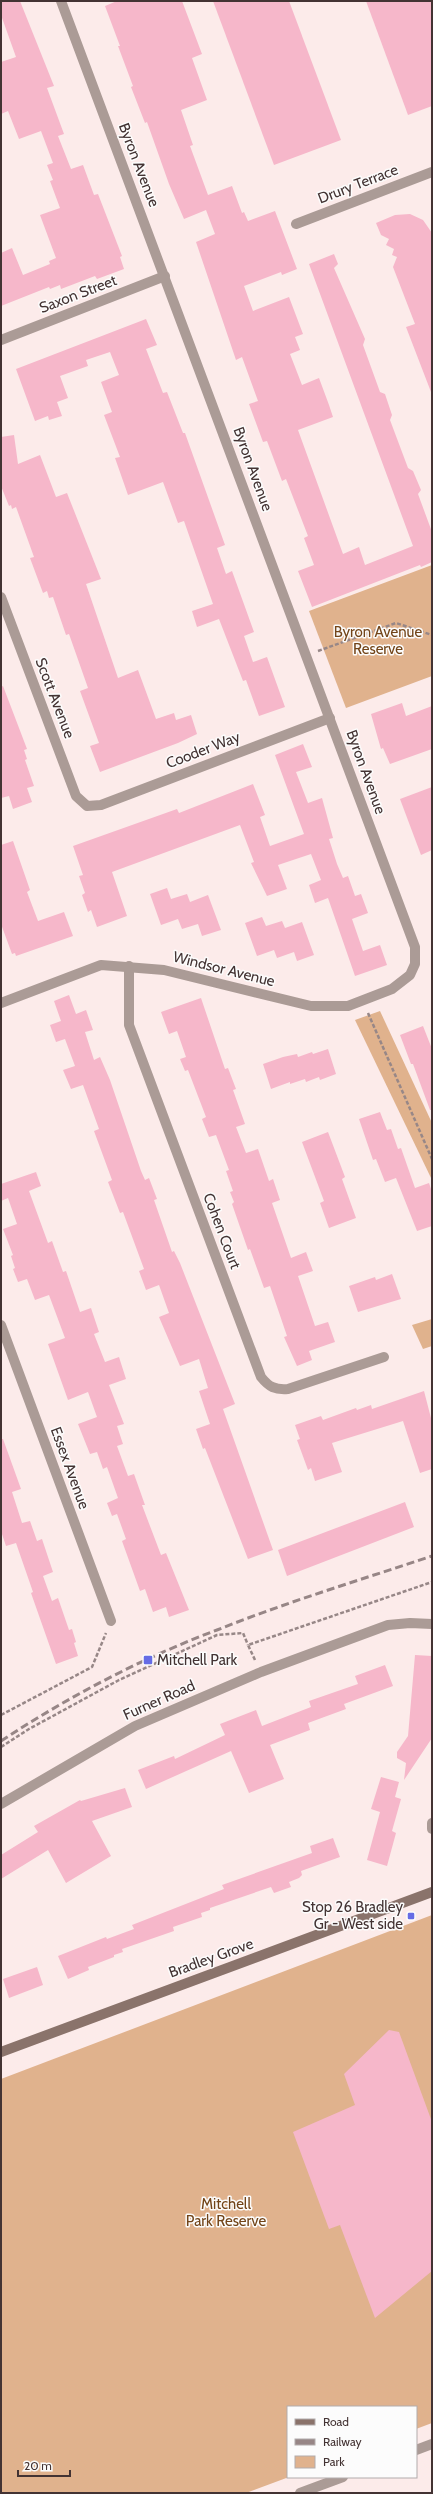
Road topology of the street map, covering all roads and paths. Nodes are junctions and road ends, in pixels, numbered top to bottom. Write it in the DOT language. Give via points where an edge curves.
graph roads {
  1 [pos="61,1"];
  2 [pos="432,172"];
  3 [pos="296,224"];
  4 [pos="165,276"];
  5 [pos="1,340"];
  6 [pos="1,597"];
  7 [pos="432,635"];
  8 [pos="318,651"];
  9 [pos="330,718"];
  10 [pos="86,806"];
  11 [pos="415,947"];
  12 [pos="130,966"];
  13 [pos="1,1003"];
  14 [pos="368,1013"];
  15 [pos="432,1159"];
  16 [pos="1,1325"];
  17 [pos="384,1357"];
  18 [pos="432,1582"];
  19 [pos="111,1621"];
  20 [pos="432,1624"];
  21 [pos="248,1645"];
  22 [pos="261,1672"];
  23 [pos="1,1715"];
  24 [pos="1,1747"];
  25 [pos="1,1804"];
  26 [pos="432,1823"];
  27 [pos="432,1829"];
  28 [pos="432,1892"];
  29 [pos="1,2052"];
  30 [pos="432,2444"];
  31 [pos="417,2450"];
  32 [pos="340,2478"];
  33 [pos="300,2493"];
  1 -- 4 [label="street, Byron Avenue"];
  2 -- 3 [label="street, Drury Terrace"];
  4 -- 5 [label="street, Saxon Street"];
  4 -- 9 [label="street, Byron Avenue"];
  6 -- 10 [label="street, Scott Avenue" via="76,796"];
  7 -- 8 [label="path" via="396,623"];
  9 -- 10 [label="street, Cooder Way" via="101,805"];
  9 -- 11 [label="street, Byron Avenue"];
  11 -- 12 [label="street, Windsor Avenue" via="415,964 410,975 392,989 348,1006 311,1006 164,970"];
  12 -- 13 [label="street, Windsor Avenue" via="101,965"];
  12 -- 17 [label="street, Cohen Court" via="129,1025 261,1377 268,1385 277,1389 288,1389"];
  14 -- 15 [label="path"];
  16 -- 19 [label="street, Essex Avenue"];
  18 -- 21 [label="path"];
  19 -- 23 [label="path" via="92,1667"];
  20 -- 22 [label="street, Furner Road" via="388,1625"];
  21 -- 22 [label="path"];
  21 -- 24 [label="path" via="243,1633 217,1635 119,1680"];
  22 -- 25 [label="street, Furner Road" via="135,1726"];
  26 -- 27 [label="street"];
  28 -- 29 [label="street, Bradley Grove"];
  30 -- 31 [label="street"];
  32 -- 33 [label="street"];
}
